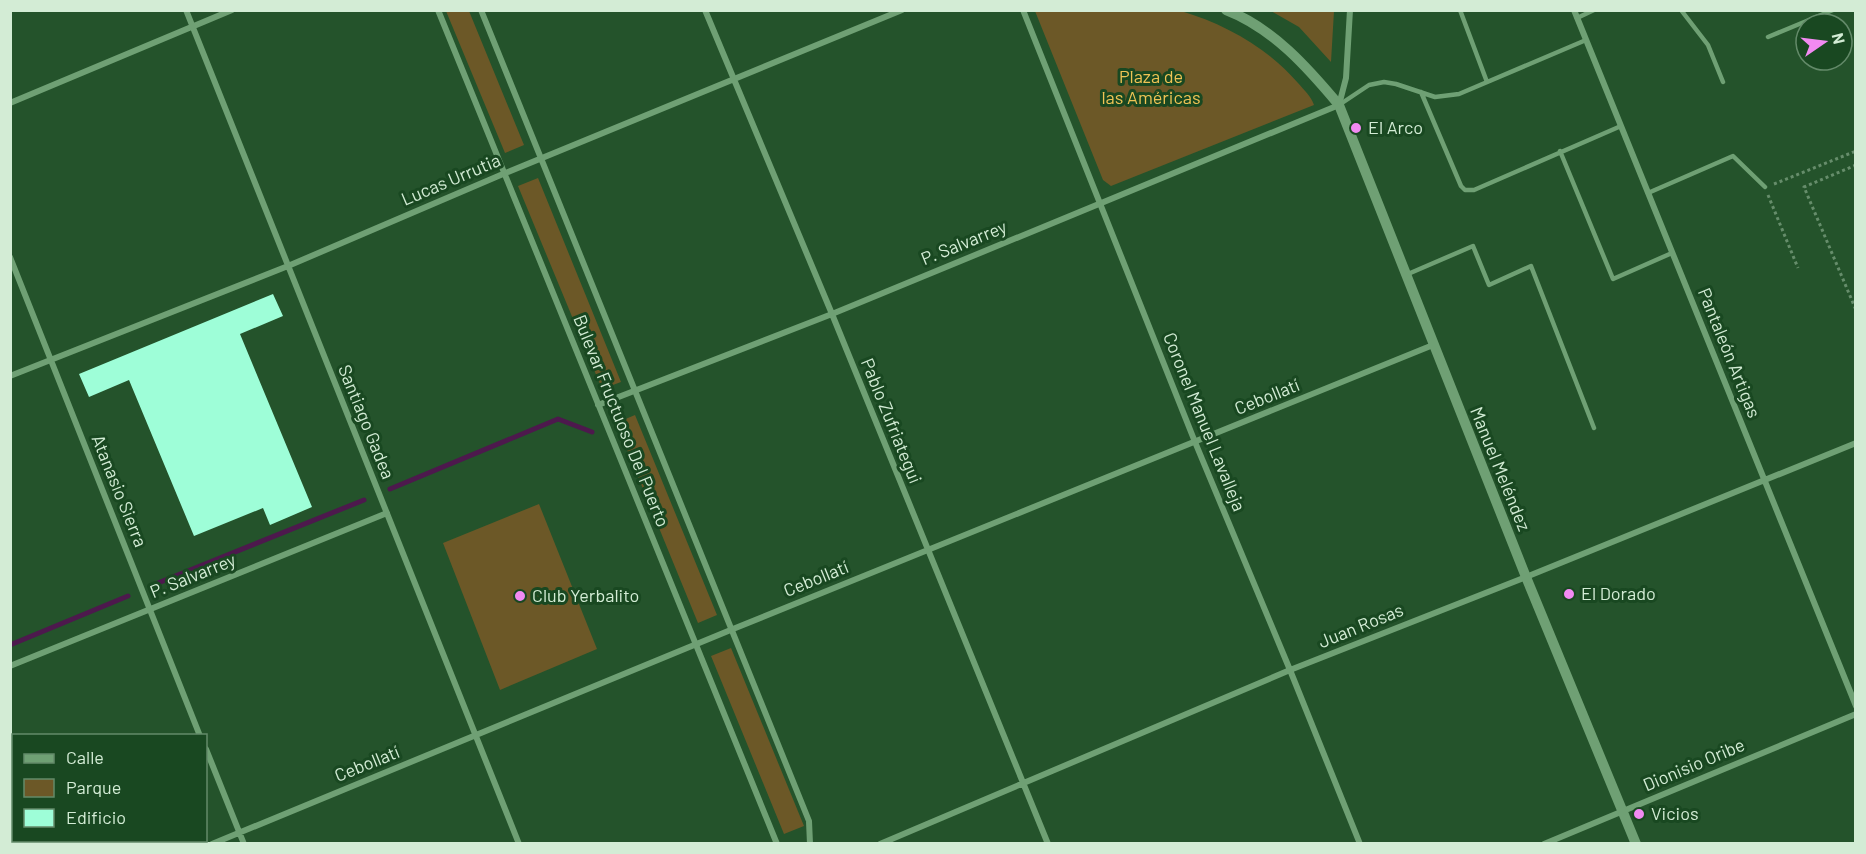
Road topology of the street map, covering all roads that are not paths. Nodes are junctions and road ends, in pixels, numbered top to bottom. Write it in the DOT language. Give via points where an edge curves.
graph roads {
  1 [pos="186,10"];
  2 [pos="232,10"];
  3 [pos="438,10"];
  4 [pos="481,10"];
  5 [pos="705,10"];
  6 [pos="902,10"];
  7 [pos="1023,10"];
  8 [pos="1226,10"];
  9 [pos="1350,10"];
  10 [pos="1460,10"];
  11 [pos="1594,10"];
  12 [pos="1681,10"];
  13 [pos="1833,10"];
  14 [pos="1575,14"];
  15 [pos="193,27"];
  16 [pos="1768,37"];
  17 [pos="1586,40"];
  18 [pos="735,80"];
  19 [pos="1487,82"];
  20 [pos="1723,82"];
  21 [pos="1421,92"];
  22 [pos="10,103"];
  23 [pos="1339,105"];
  24 [pos="1621,126"];
  25 [pos="1560,151"];
  26 [pos="541,159"];
  27 [pos="503,174"];
  28 [pos="1765,187"];
  29 [pos="1648,193"];
  30 [pos="1099,204"];
  31 [pos="1672,253"];
  32 [pos="10,257"];
  33 [pos="288,266"];
  34 [pos="1406,275"];
  35 [pos="832,314"];
  36 [pos="1433,345"];
  37 [pos="51,360"];
  38 [pos="10,376"];
  39 [pos="636,390"];
  40 [pos="598,405"];
  41 [pos="1594,428"];
  42 [pos="1195,442"];
  43 [pos="1856,443"];
  44 [pos="1764,479"];
  45 [pos="387,513"];
  46 [pos="928,551"];
  47 [pos="1526,577"];
  48 [pos="150,610"];
  49 [pos="733,629"];
  50 [pos="696,644"];
  51 [pos="10,666"];
  52 [pos="1290,670"];
  53 [pos="1856,706"];
  54 [pos="1856,714"];
  55 [pos="200,734"];
  56 [pos="476,735"];
  57 [pos="207,752"];
  58 [pos="1023,783"];
  59 [pos="1623,811"];
  60 [pos="239,832"];
  61 [pos="212,843"];
  62 [pos="244,843"];
  63 [pos="519,843"];
  64 [pos="777,843"];
  65 [pos="810,843"];
  66 [pos="880,843"];
  67 [pos="1048,843"];
  68 [pos="1360,843"];
  69 [pos="1544,843"];
  70 [pos="1636,843"];
  1 -- 15 [label="street, Santiago Gadea"];
  2 -- 15 [label="street"];
  3 -- 27 [label="street, Bulevar Fructuoso Del Puerto"];
  4 -- 26 [label="street, Bulevar Fructuoso Del Puerto"];
  5 -- 18 [label="street, Pablo Zufriategui"];
  6 -- 18 [label="street, Lucas Urrutia"];
  7 -- 30 [label="street, Coronel Manuel Lavalleja"];
  8 -- 23 [label="street, Manuel Meléndez" via="1277,40 1309,69"];
  9 -- 23 [label="street" via="1347,78"];
  10 -- 19 [label="lane"];
  11 -- 14 [label="lane"];
  12 -- 20 [label="lane" via="1708,45"];
  13 -- 16 [label="lane"];
  14 -- 17 [label="street, Pantaleón Artigas"];
  15 -- 22 [label="street"];
  15 -- 33 [label="street, Santiago Gadea"];
  17 -- 19 [label="lane"];
  17 -- 24 [label="street, Pantaleón Artigas"];
  18 -- 26 [label="street, Lucas Urrutia"];
  18 -- 35 [label="street, Pablo Zufriategui"];
  19 -- 21 [label="lane" via="1445,97"];
  21 -- 23 [label="lane" via="1384,82 1369,85"];
  21 -- 25 [label="lane" via="1465,190 1474,190"];
  23 -- 30 [label="street, P. Salvarrey"];
  23 -- 34 [label="street, Manuel Meléndez"];
  24 -- 25 [label="lane"];
  24 -- 29 [label="street, Pantaleón Artigas"];
  25 -- 31 [label="lane" via="1613,279"];
  26 -- 27 [label="street, Lucas Urrutia"];
  26 -- 39 [label="street, Bulevar Fructuoso Del Puerto"];
  27 -- 33 [label="street, Lucas Urrutia"];
  27 -- 40 [label="street, Bulevar Fructuoso Del Puerto"];
  28 -- 29 [label="lane" via="1733,156"];
  29 -- 31 [label="street, Pantaleón Artigas"];
  30 -- 35 [label="street, P. Salvarrey"];
  30 -- 42 [label="street, Coronel Manuel Lavalleja"];
  31 -- 44 [label="street, Pantaleón Artigas"];
  32 -- 37 [label="street, Atanasio Sierra"];
  33 -- 37 [label="street, Lucas Urrutia"];
  33 -- 45 [label="street, Santiago Gadea"];
  34 -- 36 [label="street, Manuel Meléndez"];
  34 -- 41 [label="lane" via="1473,246 1489,285 1531,266"];
  35 -- 39 [label="street, P. Salvarrey"];
  35 -- 46 [label="street, Pablo Zufriategui"];
  36 -- 42 [label="street, Cebollatí"];
  36 -- 47 [label="street, Manuel Meléndez"];
  37 -- 38 [label="street, Lucas Urrutia"];
  37 -- 48 [label="street, Atanasio Sierra"];
  39 -- 40 [label="street, P. Salvarrey"];
  39 -- 49 [label="street, Bulevar Fructuoso Del Puerto"];
  40 -- 50 [label="street, Bulevar Fructuoso Del Puerto"];
  42 -- 46 [label="street, Cebollatí"];
  42 -- 52 [label="street, Coronel Manuel Lavalleja"];
  43 -- 44 [label="street, Juan Rosas"];
  44 -- 47 [label="street, Juan Rosas"];
  44 -- 53 [label="street, Pantaleón Artigas"];
  45 -- 48 [label="street, P. Salvarrey"];
  45 -- 56 [label="street, Santiago Gadea"];
  46 -- 49 [label="street, Cebollatí"];
  46 -- 58 [label="street, Pablo Zufriategui"];
  47 -- 52 [label="street, Juan Rosas"];
  47 -- 59 [label="street, Manuel Meléndez"];
  48 -- 51 [label="street, P. Salvarrey"];
  48 -- 55 [label="street, Atanasio Sierra"];
  49 -- 50 [label="street, Cebollatí"];
  49 -- 65 [label="street, Bulevar Fructuoso Del Puerto" via="809,820"];
  50 -- 56 [label="street, Cebollatí"];
  50 -- 64 [label="street, Bulevar Fructuoso Del Puerto"];
  52 -- 58 [label="street, Juan Rosas"];
  52 -- 68 [label="street, Coronel Manuel Lavalleja"];
  54 -- 59 [label="street, Dionisio Oribe"];
  56 -- 60 [label="street, Cebollatí"];
  56 -- 63 [label="street, Santiago Gadea"];
  57 -- 60 [label="street"];
  58 -- 66 [label="street, Juan Rosas"];
  58 -- 67 [label="street, Pablo Zufriategui"];
  59 -- 69 [label="street, Dionisio Oribe"];
  59 -- 70 [label="street, Manuel Meléndez"];
  60 -- 61 [label="street, Cebollatí"];
  60 -- 62 [label="street"];
}
